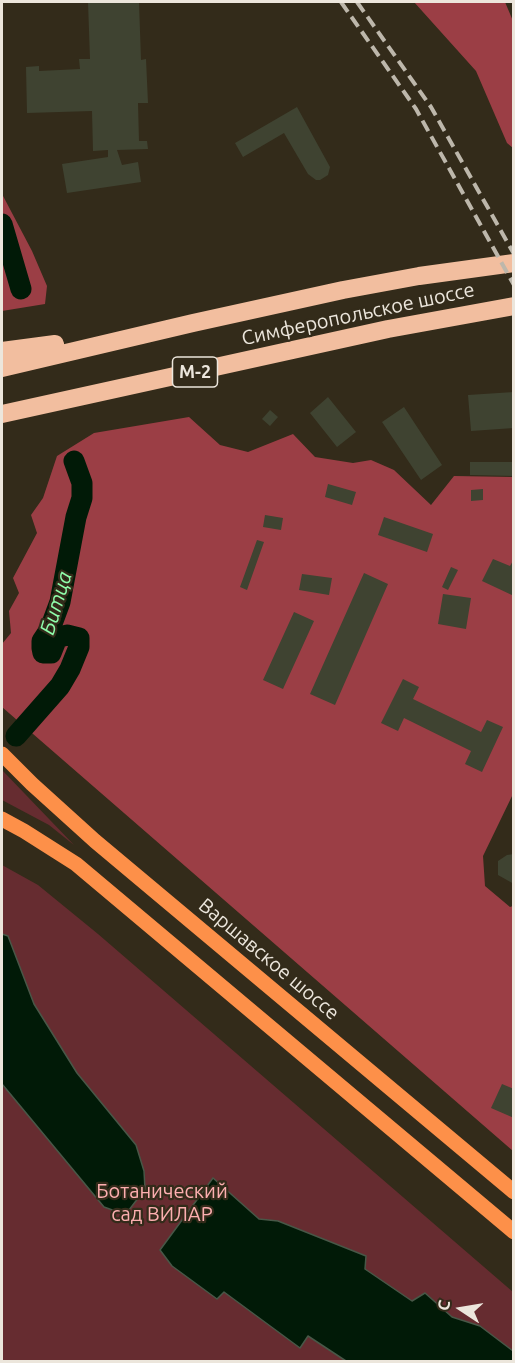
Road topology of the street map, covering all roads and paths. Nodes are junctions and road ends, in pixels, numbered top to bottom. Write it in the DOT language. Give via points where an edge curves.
graph roads {
  1 [pos="513,263"];
  2 [pos="509,307"];
  3 [pos="193,322"];
  4 [pos="2,351"];
  5 [pos="2,368"];
  6 [pos="2,414"];
  7 [pos="2,753"];
  8 [pos="2,819"];
  9 [pos="513,1192"];
  10 [pos="513,1232"];
  1 -- 3 [label="highway, Симферопольское шоссе / М-2" via="419,276"];
  2 -- 6 [label="highway, Симферопольское шоссе / М-2" via="388,329"];
  3 -- 4 [label="highway"];
  3 -- 5 [label="highway, Симферопольское шоссе / М-2"];
  7 -- 9 [label="main road, Варшавское шоссе" via="95,841"];
  8 -- 10 [label="main road" via="76,864"];
}
